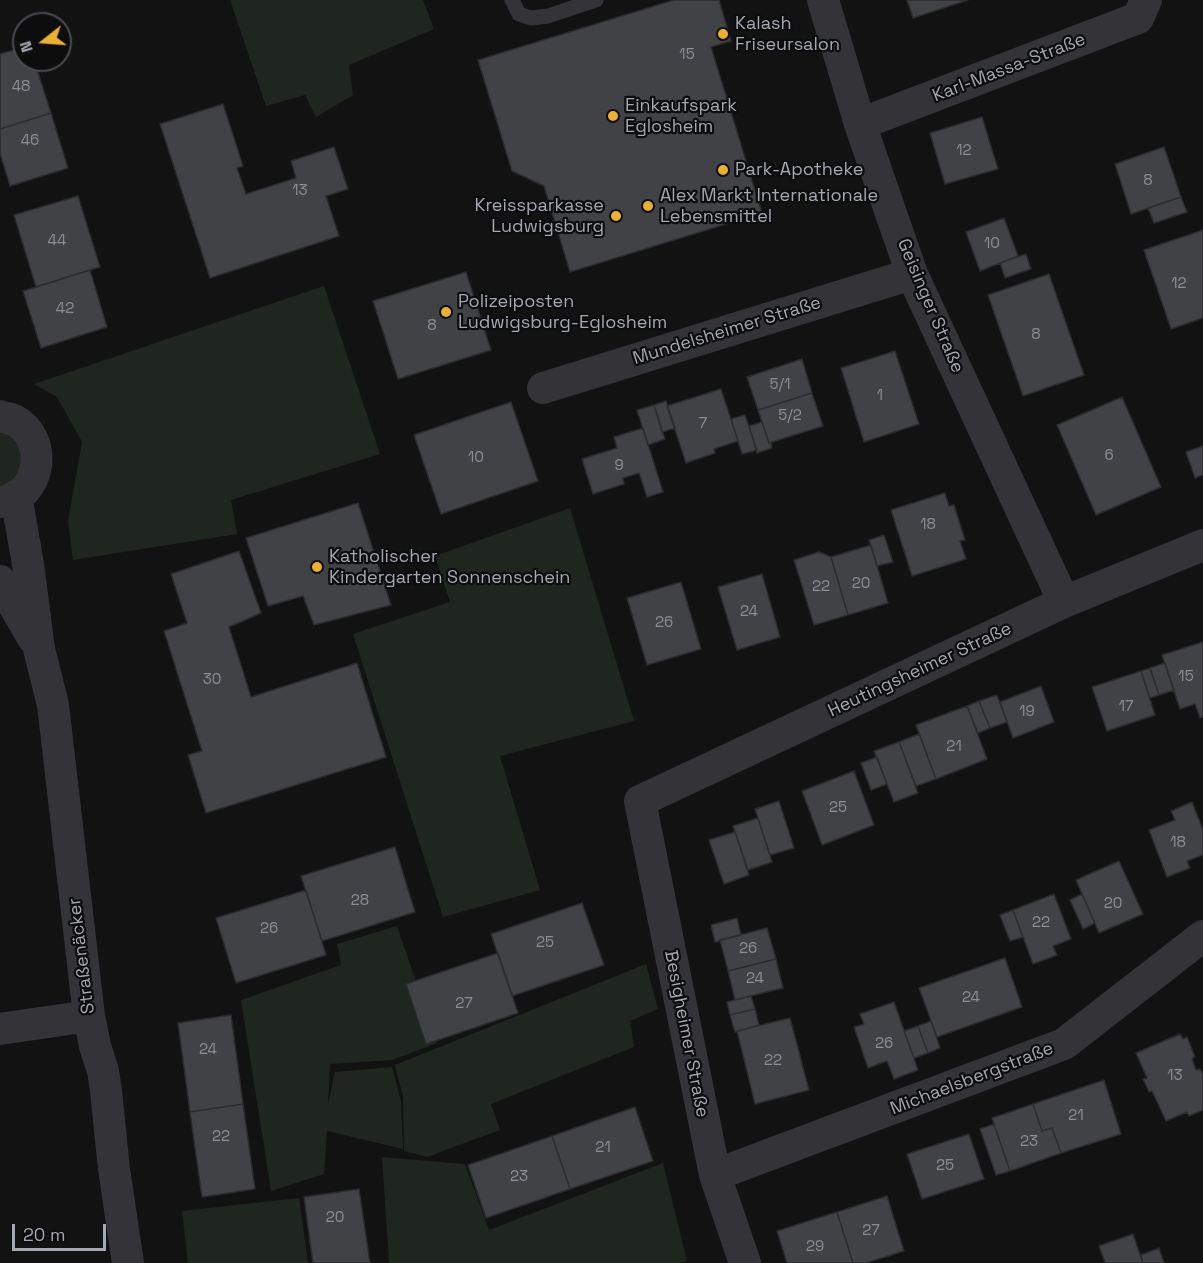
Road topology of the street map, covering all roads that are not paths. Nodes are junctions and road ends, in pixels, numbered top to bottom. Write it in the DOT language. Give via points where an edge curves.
graph roads {
  1 [pos="512,0"];
  2 [pos="596,0"];
  3 [pos="823,0"];
  4 [pos="1146,0"];
  5 [pos="860,124"];
  6 [pos="912,274"];
  7 [pos="543,388"];
  8 [pos="0,416"];
  9 [pos="8,499"];
  10 [pos="1203,545"];
  11 [pos="0,582"];
  12 [pos="1064,602"];
  13 [pos="39,649"];
  14 [pos="640,801"];
  15 [pos="1203,936"];
  16 [pos="89,1016"];
  17 [pos="0,1029"];
  18 [pos="714,1175"];
  19 [pos="128,1263"];
  20 [pos="745,1263"];
  1 -- 2 [label="lane" via="519,14 531,18"];
  3 -- 5 [label="street, Geisinger Straße"];
  4 -- 5 [label="street, Karl-Massa-Straße" via="1138,18"];
  5 -- 6 [label="street, Geisinger Straße"];
  6 -- 7 [label="street, Mundelsheimer Straße"];
  6 -- 12 [label="street, Geisinger Straße"];
  8 -- 9 [label="street, Straßenäcker" via="28,432 36,447 33,480 22,493"];
  9 -- 13 [label="street, Straßenäcker" via="28,564"];
  10 -- 12 [label="street, Heutingsheimer Straße"];
  11 -- 13 [label="street, Straßenäcker"];
  12 -- 14 [label="street, Heutingsheimer Straße"];
  13 -- 16 [label="street, Straßenäcker" via="52,705"];
  14 -- 18 [label="street, Besigheimer Straße"];
  15 -- 18 [label="street, Michaelsbergstraße" via="1064,1044"];
  16 -- 17 [label="street"];
  16 -- 19 [label="street, Straßenäcker" via="103,1071"];
  18 -- 20 [label="street, Besigheimer Straße"];
}
